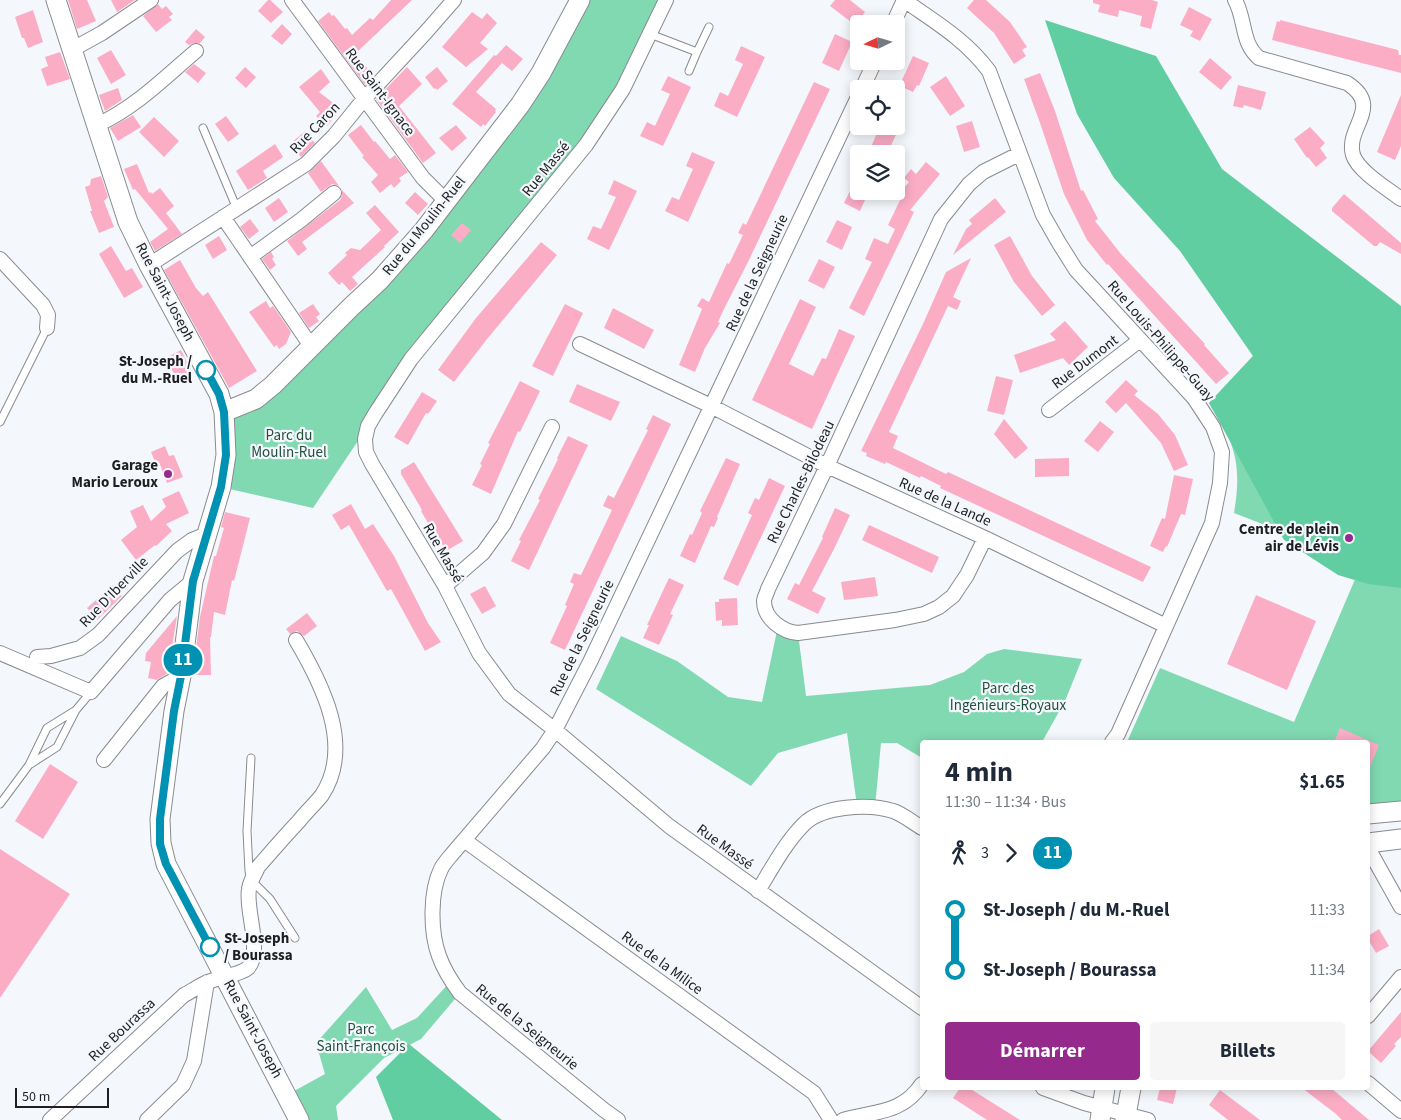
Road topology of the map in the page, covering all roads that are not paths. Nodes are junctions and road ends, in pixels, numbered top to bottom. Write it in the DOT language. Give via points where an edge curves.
graph roads {
  1 [pos="56,0"];
  2 [pos="151,0"];
  3 [pos="293,0"];
  4 [pos="454,0"];
  5 [pos="580,0"];
  6 [pos="666,0"];
  7 [pos="904,0"];
  8 [pos="1236,0"];
  9 [pos="897,15"];
  10 [pos="708,27"];
  11 [pos="650,34"];
  12 [pos="73,50"];
  13 [pos="196,51"];
  14 [pos="697,52"];
  15 [pos="688,71"];
  16 [pos="364,99"];
  17 [pos="850,114"];
  18 [pos="97,125"];
  19 [pos="202,128"];
  20 [pos="1019,154"];
  21 [pos="334,193"];
  22 [pos="1401,199"];
  23 [pos="446,201"];
  24 [pos="237,209"];
  25 [pos="223,217"];
  26 [pos="250,257"];
  27 [pos="0,259"];
  28 [pos="149,265"];
  29 [pos="47,328"];
  30 [pos="1140,340"];
  31 [pos="580,344"];
  32 [pos="311,346"];
  33 [pos="711,406"];
  34 [pos="1049,410"];
  35 [pos="224,412"];
  36 [pos="0,422"];
  37 [pos="552,427"];
  38 [pos="827,466"];
  39 [pos="207,534"];
  40 [pos="985,538"];
  41 [pos="193,581"];
  42 [pos="444,586"];
  43 [pos="1166,626"];
  44 [pos="296,640"];
  45 [pos="0,653"];
  46 [pos="37,657"];
  47 [pos="181,676"];
  48 [pos="91,692"];
  49 [pos="76,710"];
  50 [pos="555,730"];
  51 [pos="1114,740"];
  52 [pos="251,758"];
  53 [pos="104,760"];
  54 [pos="29,765"];
  55 [pos="0,804"];
  56 [pos="1401,811"];
  57 [pos="1370,814"];
  58 [pos="920,827"];
  59 [pos="1401,838"];
  60 [pos="464,840"];
  61 [pos="1370,843"];
  62 [pos="1370,852"];
  63 [pos="251,880"];
  64 [pos="758,891"];
  65 [pos="1401,907"];
  66 [pos="295,938"];
  67 [pos="224,976"];
  68 [pos="1401,977"];
  69 [pos="207,982"];
  70 [pos="920,1007"];
  71 [pos="1370,1014"];
  72 [pos="1370,1085"];
  73 [pos="920,1088"];
  74 [pos="1048,1090"];
  75 [pos="1105,1090"];
  76 [pos="1131,1090"];
  77 [pos="1401,1111"];
  78 [pos="1101,1114"];
  79 [pos="1126,1117"];
  80 [pos="50,1120"];
  81 [pos="146,1120"];
  82 [pos="299,1120"];
  83 [pos="618,1120"];
  84 [pos="831,1120"];
  85 [pos="844,1120"];
  86 [pos="1148,1120"];
  1 -- 12 [label="street, Rue Saint-Joseph"];
  2 -- 12 [label="street"];
  3 -- 16 [label="street, Rue Saint-Ignace"];
  4 -- 16 [label="street, Rue Caron"];
  5 -- 23 [label="street, Rue du Moulin-Ruel" via="536,81"];
  6 -- 11 [label="street, Rue Massé"];
  7 -- 9 [label="street"];
  7 -- 20 [label="street, Rue Louis-Philippe-Guay" via="964,42 977,55 988,71"];
  8 -- 22 [label="street" via="1251,51 1259,58 1347,83 1359,90 1364,111 1352,142 1353,156 1372,177"];
  10 -- 14 [label="lane"];
  11 -- 14 [label="lane"];
  11 -- 42 [label="street, Rue Massé" via="623,89 586,145 411,359 368,426 366,452"];
  12 -- 18 [label="street, Rue Saint-Joseph"];
  13 -- 18 [label="street" via="144,96"];
  14 -- 15 [label="lane"];
  16 -- 23 [label="street, Rue Saint-Ignace" via="423,178"];
  16 -- 24 [label="street, Rue Caron" via="306,164"];
  17 -- 33 [label="street, Rue de la Seigneurie"];
  18 -- 28 [label="street, Rue Saint-Joseph" via="128,222"];
  19 -- 24 [label="lane"];
  20 -- 30 [label="street, Rue Louis-Philippe-Guay" via="1043,215 1076,270"];
  20 -- 38 [label="street, Rue Charles-Bilodeau" via="983,172 941,219"];
  21 -- 26 [label="street"];
  23 -- 32 [label="street, Rue du Moulin-Ruel" via="380,280"];
  24 -- 25 [label="street, Rue Caron"];
  25 -- 26 [label="street"];
  25 -- 28 [label="street, Rue Caron"];
  26 -- 32 [label="street"];
  27 -- 29 [label="street" via="43,305 48,315"];
  28 -- 35 [label="street, Rue Saint-Joseph" via="219,394"];
  29 -- 36 [label="lane"];
  30 -- 34 [label="street, Rue Dumont"];
  30 -- 43 [label="street, Rue Louis-Philippe-Guay" via="1194,398 1212,427 1222,452 1212,523"];
  31 -- 33 [label="street, Rue de la Lande"];
  32 -- 35 [label="street, Rue du Moulin-Ruel" via="256,399"];
  33 -- 38 [label="street, Rue de la Lande"];
  33 -- 50 [label="street, Rue de la Seigneurie"];
  35 -- 39 [label="street, Rue Saint-Joseph" via="226,455 221,487"];
  37 -- 42 [label="street" via="500,530 483,553"];
  38 -- 40 [label="street, Rue de la Lande"];
  38 -- 40 [label="street, Rue Charles-Bilodeau" via="764,602 778,626 791,632 924,614 953,596"];
  39 -- 41 [label="street, Rue Saint-Joseph"];
  39 -- 46 [label="street, Rue D'Iberville" via="177,551 98,635 80,648"];
  40 -- 43 [label="street, Rue de la Lande"];
  41 -- 47 [label="street, Rue Saint-Joseph"];
  41 -- 48 [label="street" via="170,600"];
  42 -- 50 [label="street, Rue Massé" via="479,653 508,694"];
  43 -- 51 [label="street, Rue Louis-Philippe-Guay"];
  44 -- 63 [label="street" via="318,680 332,722 333,770 321,796 258,867"];
  45 -- 48 [label="street"];
  47 -- 53 [label="street" via="163,686"];
  47 -- 67 [label="street, Rue Saint-Joseph" via="160,819 160,844 166,864"];
  48 -- 49 [label="lane"];
  49 -- 54 [label="lane" via="57,747"];
  49 -- 54 [label="lane" via="46,728"];
  50 -- 60 [label="street, Rue de la Seigneurie"];
  50 -- 64 [label="street, Rue Massé" via="669,826"];
  52 -- 63 [label="lane" via="247,831"];
  54 -- 55 [label="lane"];
  56 -- 57 [label="street"];
  58 -- 64 [label="street" via="894,811 875,807 833,810 805,823 786,846"];
  59 -- 61 [label="street"];
  60 -- 83 [label="street, Rue de la Seigneurie" via="441,869 434,891 433,933 447,974 460,993 478,1009"];
  60 -- 84 [label="street, Rue de la Milice" via="814,1093"];
  62 -- 65 [label="street"];
  63 -- 66 [label="lane" via="270,899"];
  63 -- 67 [label="street, Rue Bourassa" via="252,962 247,969"];
  64 -- 70 [label="street, Rue Massé"];
  67 -- 69 [label="street, Rue Bourassa"];
  67 -- 82 [label="street, Rue Saint-Joseph"];
  68 -- 71 [label="street"];
  69 -- 80 [label="street, Rue Bourassa" via="184,995"];
  69 -- 81 [label="street" via="194,1062 182,1085"];
  72 -- 77 [label="street"];
  73 -- 85 [label="street" via="903,1104"];
  74 -- 78 [label="street" via="1084,1103"];
  75 -- 78 [label="street"];
  76 -- 79 [label="street"];
  78 -- 79 [label="street"];
  79 -- 86 [label="street"];
}
